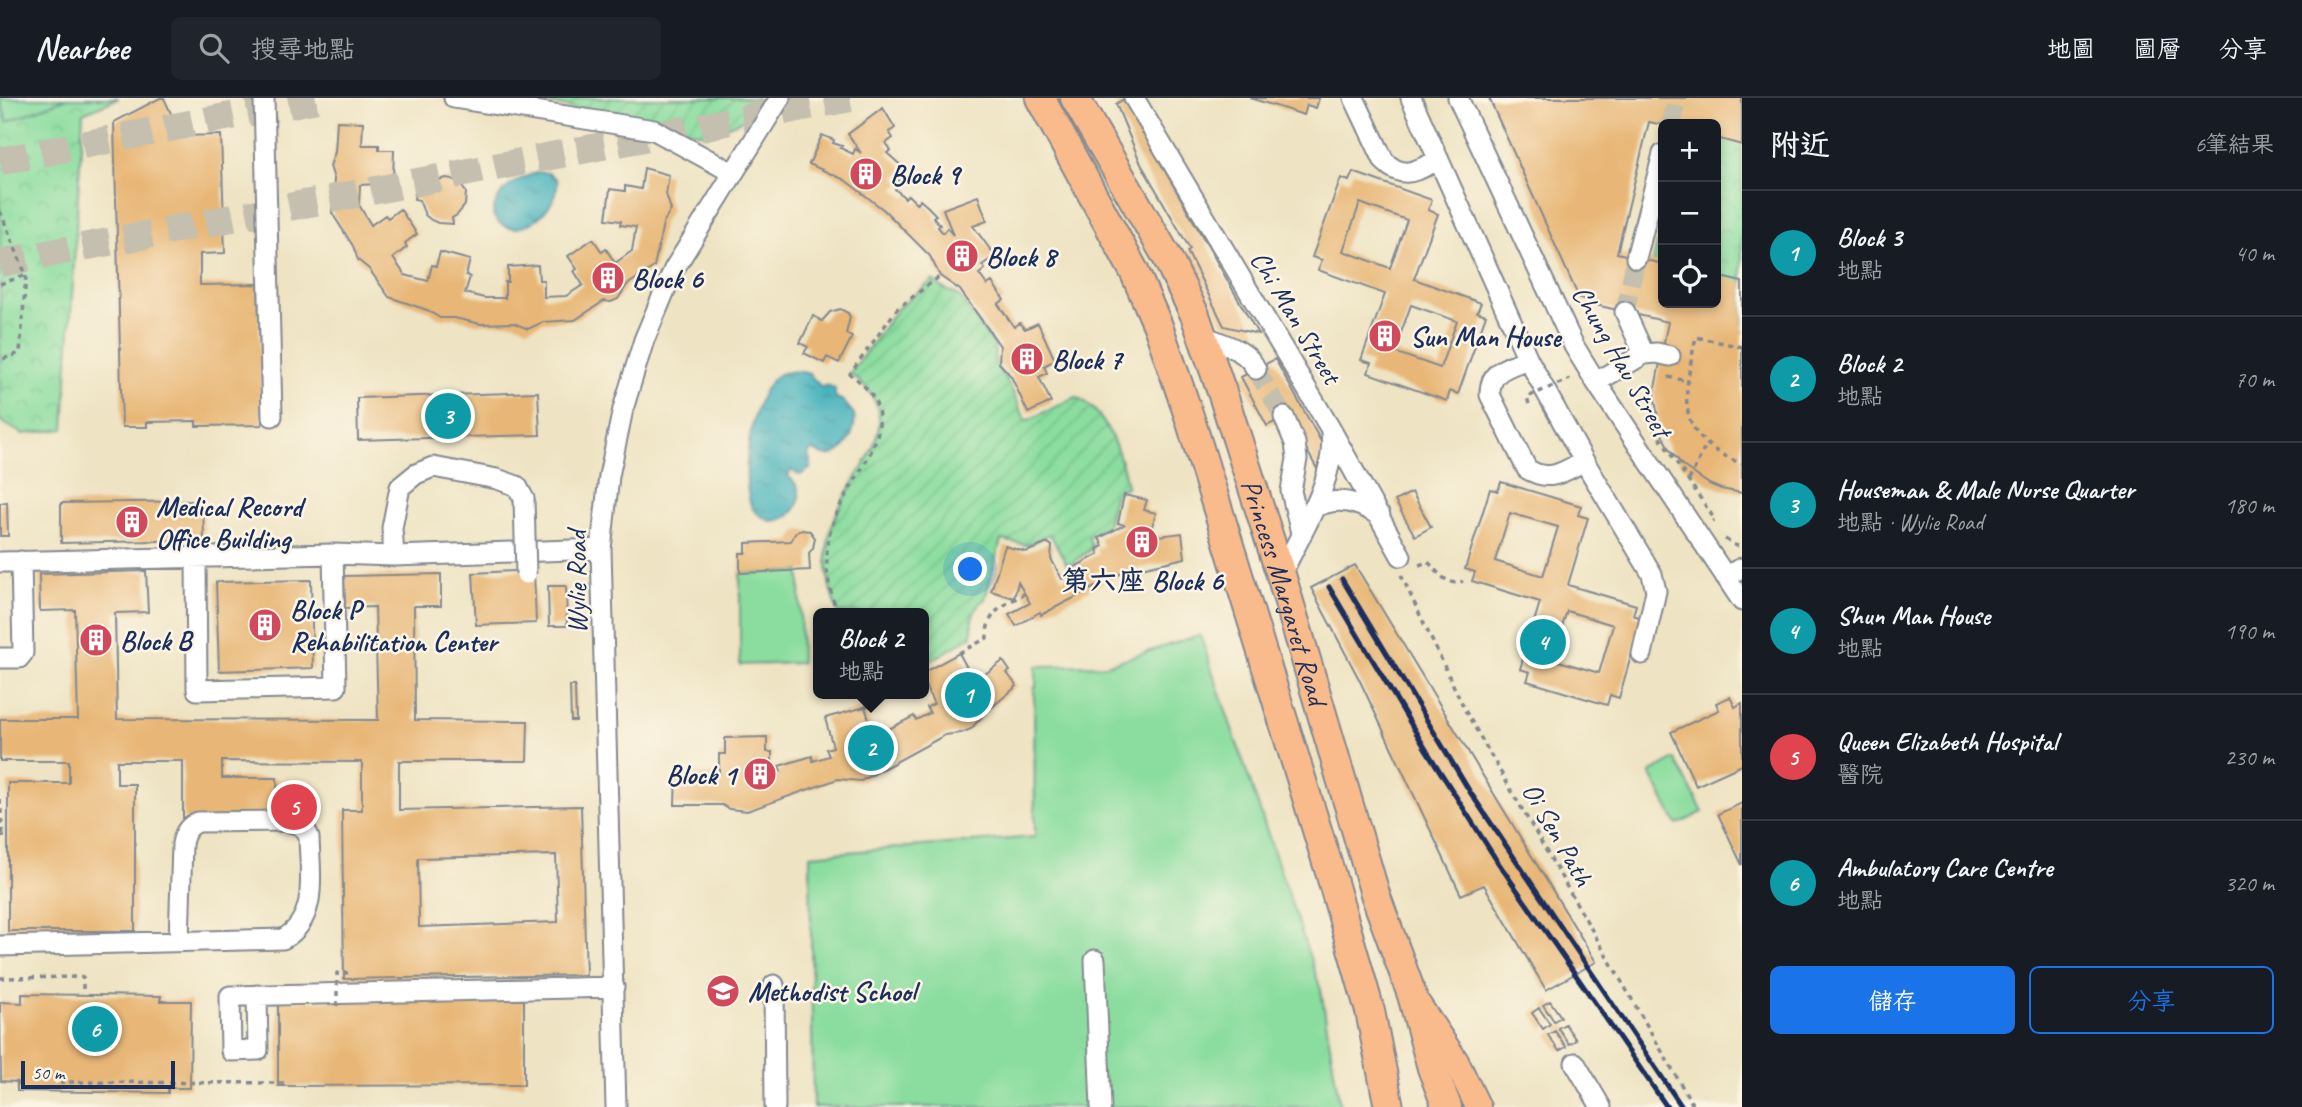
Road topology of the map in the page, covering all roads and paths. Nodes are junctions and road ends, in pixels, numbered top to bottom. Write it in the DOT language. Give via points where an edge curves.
graph roads {
  1 [pos="264,98"];
  2 [pos="454,98"];
  3 [pos="780,98"];
  4 [pos="1040,98"];
  5 [pos="1075,98"];
  6 [pos="1134,98"];
  7 [pos="1354,98"];
  8 [pos="1411,98"];
  9 [pos="1458,98"];
  10 [pos="1439,160"];
  11 [pos="733,173"];
  12 [pos="1658,174"];
  13 [pos="0,211"];
  14 [pos="1636,258"];
  15 [pos="26,275"];
  16 [pos="940,276"];
  17 [pos="0,284"];
  18 [pos="1625,312"];
  19 [pos="1202,335"];
  20 [pos="1276,338"];
  21 [pos="1742,347"];
  22 [pos="1644,354"];
  23 [pos="1670,356"];
  24 [pos="1528,359"];
  25 [pos="0,360"];
  26 [pos="1668,377"];
  27 [pos="1570,379"];
  28 [pos="1687,381"];
  29 [pos="1596,383"];
  30 [pos="1529,404"];
  31 [pos="272,416"];
  32 [pos="1283,417"];
  33 [pos="1651,426"];
  34 [pos="1330,428"];
  35 [pos="1706,445"];
  36 [pos="1584,461"];
  37 [pos="1742,464"];
  38 [pos="1313,508"];
  39 [pos="1381,517"];
  40 [pos="1714,520"];
  41 [pos="1717,527"];
  42 [pos="1301,533"];
  43 [pos="1720,535"];
  44 [pos="1742,547"];
  45 [pos="601,549"];
  46 [pos="333,554"];
  47 [pos="394,556"];
  48 [pos="196,557"];
  49 [pos="21,561"];
  50 [pos="0,562"];
  51 [pos="1401,565"];
  52 [pos="1420,565"];
  53 [pos="1734,572"];
  54 [pos="526,574"];
  55 [pos="1281,575"];
  56 [pos="1463,581"];
  57 [pos="1024,594"];
  58 [pos="1742,601"];
  59 [pos="837,608"];
  60 [pos="959,653"];
  61 [pos="1642,654"];
  62 [pos="0,659"];
  63 [pos="883,699"];
  64 [pos="865,707"];
  65 [pos="0,799"];
  66 [pos="4,836"];
  67 [pos="179,941"];
  68 [pos="0,946"];
  69 [pos="1095,960"];
  70 [pos="348,973"];
  71 [pos="0,978"];
  72 [pos="774,985"];
  73 [pos="614,987"];
  74 [pos="83,995"];
  75 [pos="257,995"];
  76 [pos="1412,995"];
  77 [pos="337,1006"];
  78 [pos="1575,1063"];
  79 [pos="1432,1068"];
  80 [pos="284,1083"];
  81 [pos="62,1085"];
  82 [pos="1465,1103"];
  83 [pos="1591,1103"];
  84 [pos="616,1107"];
  85 [pos="775,1107"];
  86 [pos="1101,1107"];
  87 [pos="1389,1107"];
  88 [pos="1435,1107"];
  89 [pos="1694,1107"];
  1 -- 31 [label="street"];
  2 -- 11 [label="street" via="654,131"];
  3 -- 11 [label="street, Wylie Road"];
  4 -- 87 [label="highway, Princess Margaret Road" via="1134,271 1158,326 1330,872 1370,1011"];
  5 -- 19 [label="highway, Princess Margaret Road" via="1166,255"];
  6 -- 20 [label="street, Chi Man Street"];
  7 -- 10 [label="street" via="1392,169 1413,172"];
  8 -- 10 [label="street"];
  9 -- 29 [label="street, Chung Hau Street" via="1574,346"];
  10 -- 24 [label="street"];
  11 -- 45 [label="street, Wylie Road" via="674,269 644,340 609,476"];
  12 -- 14 [label="street"];
  13 -- 15 [label="path"];
  15 -- 17 [label="path"];
  15 -- 25 [label="path" via="20,353"];
  16 -- 59 [label="path" via="897,309 850,374 876,399 880,413 870,455 839,507 831,530 827,576"];
  18 -- 22 [label="street"];
  19 -- 20 [label="street" via="1242,352 1254,366 1273,354"];
  19 -- 55 [label="highway, Princess Margaret Road"];
  20 -- 34 [label="street, Chi Man Street"];
  21 -- 28 [label="path" via="1696,337"];
  22 -- 23 [label="street"];
  22 -- 29 [label="street"];
  24 -- 36 [label="street"];
  24 -- 36 [label="street" via="1498,371 1490,386 1490,395 1527,469 1547,477"];
  26 -- 28 [label="path"];
  27 -- 30 [label="path, bridge" via="1527,397"];
  28 -- 35 [label="path" via="1689,418"];
  29 -- 53 [label="street, Chung Hau Street"];
  32 -- 42 [label="street" via="1295,443 1291,491"];
  33 -- 35 [label="path" via="1689,480"];
  34 -- 38 [label="street, Chi Man Street" via="1329,471"];
  34 -- 39 [label="street"];
  35 -- 37 [label="path"];
  36 -- 61 [label="street" via="1652,575 1656,592"];
  38 -- 39 [label="street" via="1326,501 1356,502"];
  38 -- 42 [label="street, Chi Man Street"];
  39 -- 51 [label="street"];
  40 -- 41 [label="path"];
  42 -- 55 [label="street, Chi Man Street"];
  43 -- 44 [label="path"];
  45 -- 47 [label="street"];
  45 -- 73 [label="street, Wylie Road"];
  46 -- 47 [label="street"];
  46 -- 48 [label="street"];
  46 -- 48 [label="street" via="336,687 197,690"];
  47 -- 54 [label="street, bridge" via="392,528 400,487 433,467 517,486 524,499"];
  48 -- 49 [label="street"];
  49 -- 50 [label="street"];
  49 -- 62 [label="street" via="23,653 19,658"];
  51 -- 89 [label="path, Oi Sen Path" via="1466,712"];
  52 -- 56 [label="path" via="1428,562 1448,582"];
  53 -- 58 [label="street, Chung Hau Street"];
  55 -- 76 [label="highway, Princess Margaret Road" via="1376,897"];
  57 -- 60 [label="path" via="999,607 988,621 986,638"];
  63 -- 64 [label="path"];
  65 -- 66 [label="path"];
  67 -- 67 [label="street" via="182,844 191,825 282,821 304,828 309,838 310,894 305,918 293,933 272,940"];
  67 -- 68 [label="street"];
  69 -- 86 [label="street"];
  70 -- 77 [label="path, bridge" via="337,973"];
  71 -- 74 [label="path" via="83,977"];
  72 -- 85 [label="street"];
  73 -- 75 [label="street"];
  73 -- 84 [label="street, Wylie Road"];
  76 -- 79 [label="highway, Princess Margaret Road"];
  76 -- 82 [label="main road" via="1456,1061"];
  78 -- 83 [label="street"];
  79 -- 82 [label="highway, Princess Margaret Road"];
  79 -- 88 [label="highway"];
  80 -- 81 [label="path"];
}
